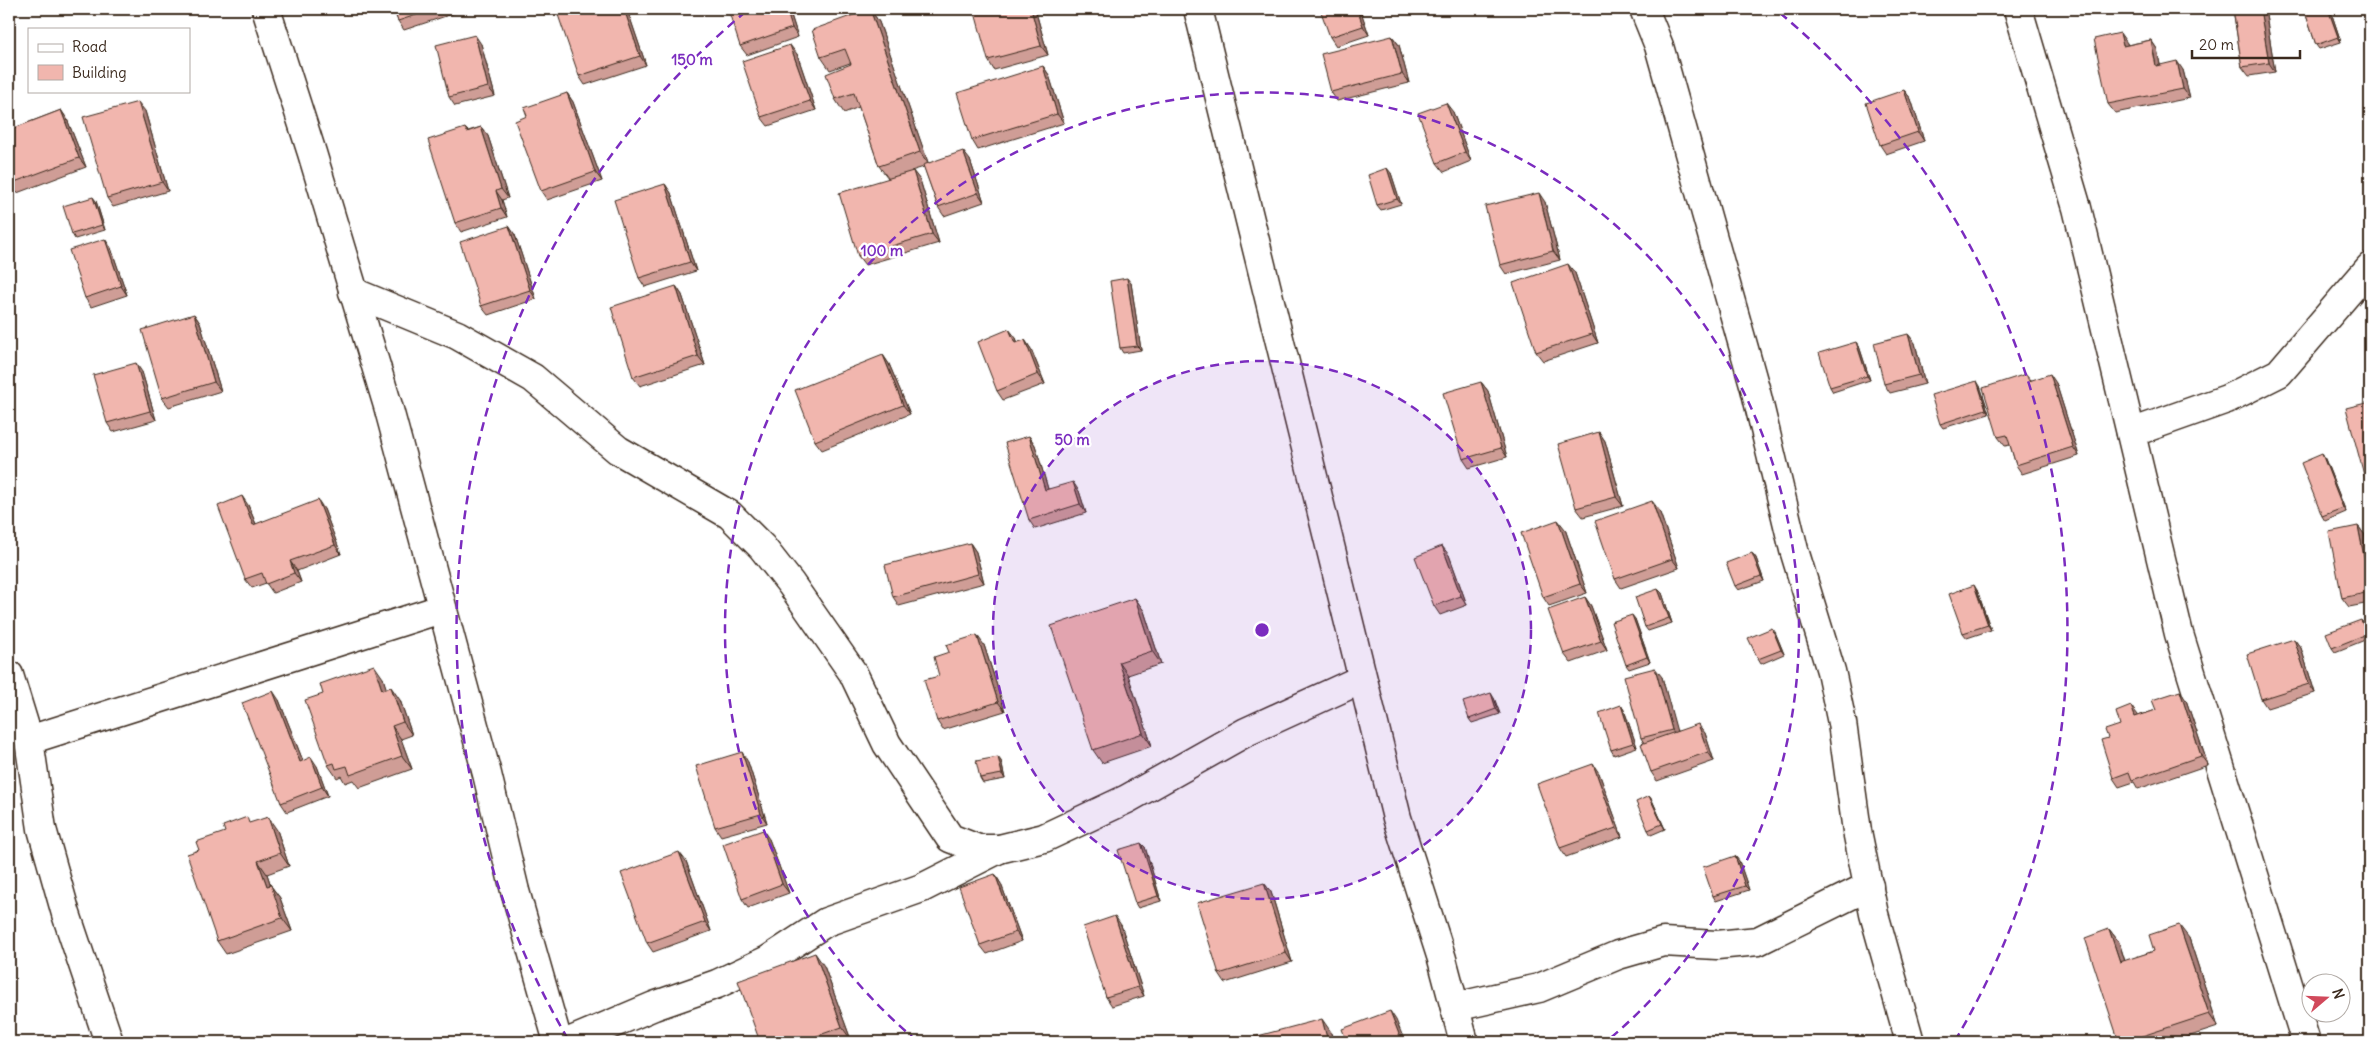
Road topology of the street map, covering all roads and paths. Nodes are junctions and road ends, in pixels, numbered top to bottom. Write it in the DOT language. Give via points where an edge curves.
graph roads {
  1 [pos="266,9"];
  2 [pos="1198,9"];
  3 [pos="1644,9"];
  4 [pos="2018,9"];
  5 [pos="2370,267"];
  6 [pos="353,292"];
  7 [pos="2131,433"];
  8 [pos="441,609"];
  9 [pos="9,675"];
  10 [pos="1362,679"];
  11 [pos="29,740"];
  12 [pos="1000,849"];
  13 [pos="1869,886"];
  14 [pos="1455,1006"];
  15 [pos="557,1041"];
  16 [pos="109,1042"];
  17 [pos="1464,1042"];
  18 [pos="1910,1042"];
  19 [pos="2306,1042"];
  1 -- 6 [label="street"];
  2 -- 10 [label="street"];
  3 -- 13 [label="street" via="1659,46 1724,276 1794,550 1831,671"];
  4 -- 7 [label="street" via="2077,208"];
  5 -- 7 [label="street" via="2279,373 2227,399"];
  6 -- 8 [label="street" via="388,406"];
  6 -- 12 [label="street" via="457,335 533,378 618,450 730,515 792,584 853,673 887,744 950,838 978,850"];
  7 -- 19 [label="street" via="2179,634"];
  8 -- 11 [label="street"];
  8 -- 15 [label="street"];
  9 -- 11 [label="street"];
  10 -- 12 [label="street" via="1246,732 1110,807 1044,838"];
  10 -- 14 [label="street" via="1397,818"];
  11 -- 16 [label="street" via="42,829 66,914"];
  12 -- 15 [label="street" via="922,888 826,922 768,960 717,984"];
  13 -- 14 [label="street" via="1758,941 1717,945 1663,942 1618,955 1539,988"];
  13 -- 18 [label="street"];
  14 -- 17 [label="street"];
}
